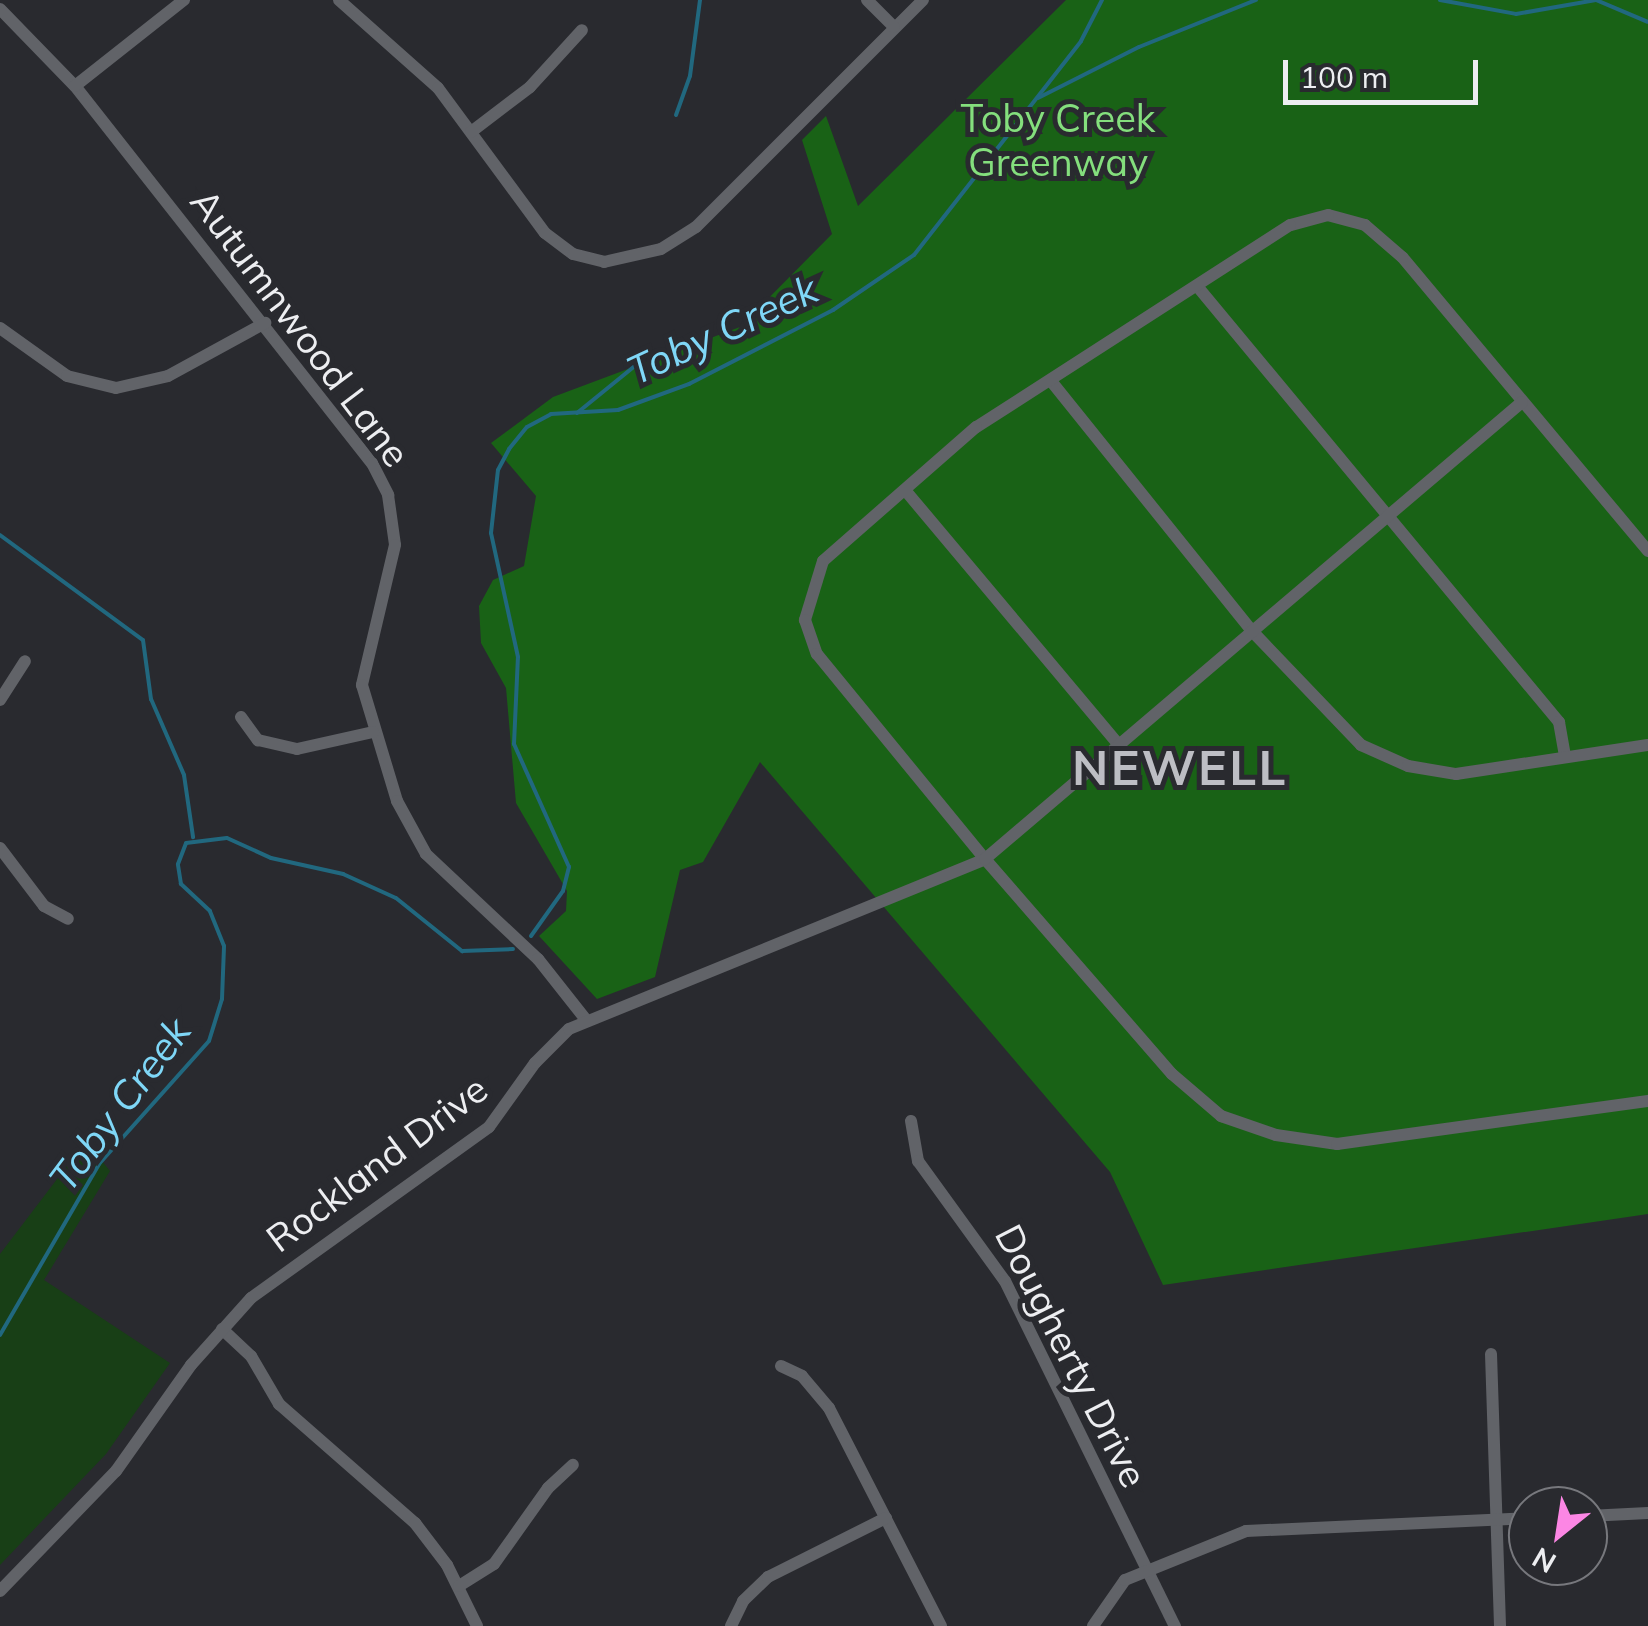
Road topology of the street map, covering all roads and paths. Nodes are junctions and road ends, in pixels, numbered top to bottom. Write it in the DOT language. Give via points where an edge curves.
graph roads {
  1 [pos="184,0"];
  2 [pos="339,0"];
  3 [pos="867,0"];
  4 [pos="923,0"];
  5 [pos="0,9"];
  6 [pos="894,27"];
  7 [pos="582,30"];
  8 [pos="75,86"];
  9 [pos="472,132"];
  10 [pos="1197,286"];
  11 [pos="265,323"];
  12 [pos="0,328"];
  13 [pos="1051,381"];
  14 [pos="1522,402"];
  15 [pos="905,490"];
  16 [pos="1389,515"];
  17 [pos="1648,551"];
  18 [pos="1252,631"];
  19 [pos="24,661"];
  20 [pos="0,700"];
  21 [pos="241,717"];
  22 [pos="374,732"];
  23 [pos="1118,745"];
  24 [pos="1648,745"];
  25 [pos="1565,756"];
  26 [pos="0,848"];
  27 [pos="984,859"];
  28 [pos="68,919"];
  29 [pos="587,1022"];
  30 [pos="1648,1101"];
  31 [pos="911,1121"];
  32 [pos="222,1329"];
  33 [pos="1491,1354"];
  34 [pos="780,1366"];
  35 [pos="573,1465"];
  36 [pos="1648,1513"];
  37 [pos="1608,1515"];
  38 [pos="886,1518"];
  39 [pos="1508,1519"];
  40 [pos="1495,1520"];
  41 [pos="1147,1569"];
  42 [pos="459,1586"];
  43 [pos="0,1590"];
  44 [pos="477,1626"];
  45 [pos="731,1626"];
  46 [pos="941,1626"];
  47 [pos="1092,1626"];
  48 [pos="1175,1626"];
  49 [pos="1500,1626"];
  1 -- 8 [label="street"];
  2 -- 9 [label="street" via="411,61"];
  3 -- 6 [label="street"];
  4 -- 6 [label="street"];
  5 -- 8 [label="street, Autumnwood Lane"];
  6 -- 9 [label="street" via="710,215 682,238 639,257 604,262 558,246"];
  7 -- 9 [label="street" via="530,87"];
  8 -- 11 [label="street, Autumnwood Lane"];
  10 -- 13 [label="street"];
  10 -- 14 [label="street" via="1290,225 1328,215 1365,225 1402,258"];
  10 -- 16 [label="street"];
  11 -- 12 [label="street" via="168,376 116,388 67,376"];
  11 -- 22 [label="street, Autumnwood Lane" via="372,463 388,494 394,545 362,685"];
  13 -- 15 [label="street" via="976,428"];
  13 -- 18 [label="street"];
  14 -- 16 [label="street, Rockland Drive"];
  14 -- 17 [label="street"];
  15 -- 23 [label="street"];
  15 -- 27 [label="street" via="823,561 805,620 817,654"];
  16 -- 18 [label="street, Rockland Drive"];
  16 -- 25 [label="street" via="1559,722"];
  18 -- 23 [label="street, Rockland Drive"];
  18 -- 25 [label="street" via="1362,745 1408,766 1456,774"];
  19 -- 20 [label="street"];
  21 -- 22 [label="street" via="258,740 298,749"];
  22 -- 29 [label="street, Autumnwood Lane" via="404,820 426,854 538,958"];
  23 -- 27 [label="street, Rockland Drive"];
  24 -- 25 [label="street"];
  26 -- 28 [label="street" via="44,906"];
  27 -- 29 [label="street, Rockland Drive"];
  27 -- 30 [label="street" via="1172,1074 1221,1116 1276,1135 1337,1144"];
  29 -- 32 [label="street, Rockland Drive" via="548,1047 490,1128 292,1264"];
  31 -- 41 [label="street, Dougherty Drive" via="918,1161 1006,1282"];
  32 -- 42 [label="street" via="251,1356 279,1404 415,1523"];
  32 -- 43 [label="street, Rockland Drive" via="116,1471"];
  33 -- 40 [label="street"];
  34 -- 38 [label="street" via="814,1386"];
  35 -- 42 [label="street" via="548,1488 494,1564"];
  36 -- 37 [label="street"];
  38 -- 45 [label="street" via="768,1577 743,1601"];
  38 -- 46 [label="street"];
  39 -- 40 [label="street"];
  40 -- 41 [label="street" via="1246,1531"];
  40 -- 49 [label="street"];
  41 -- 47 [label="street" via="1115,1588"];
  41 -- 48 [label="street, Dougherty Drive"];
  42 -- 44 [label="street"];
}
